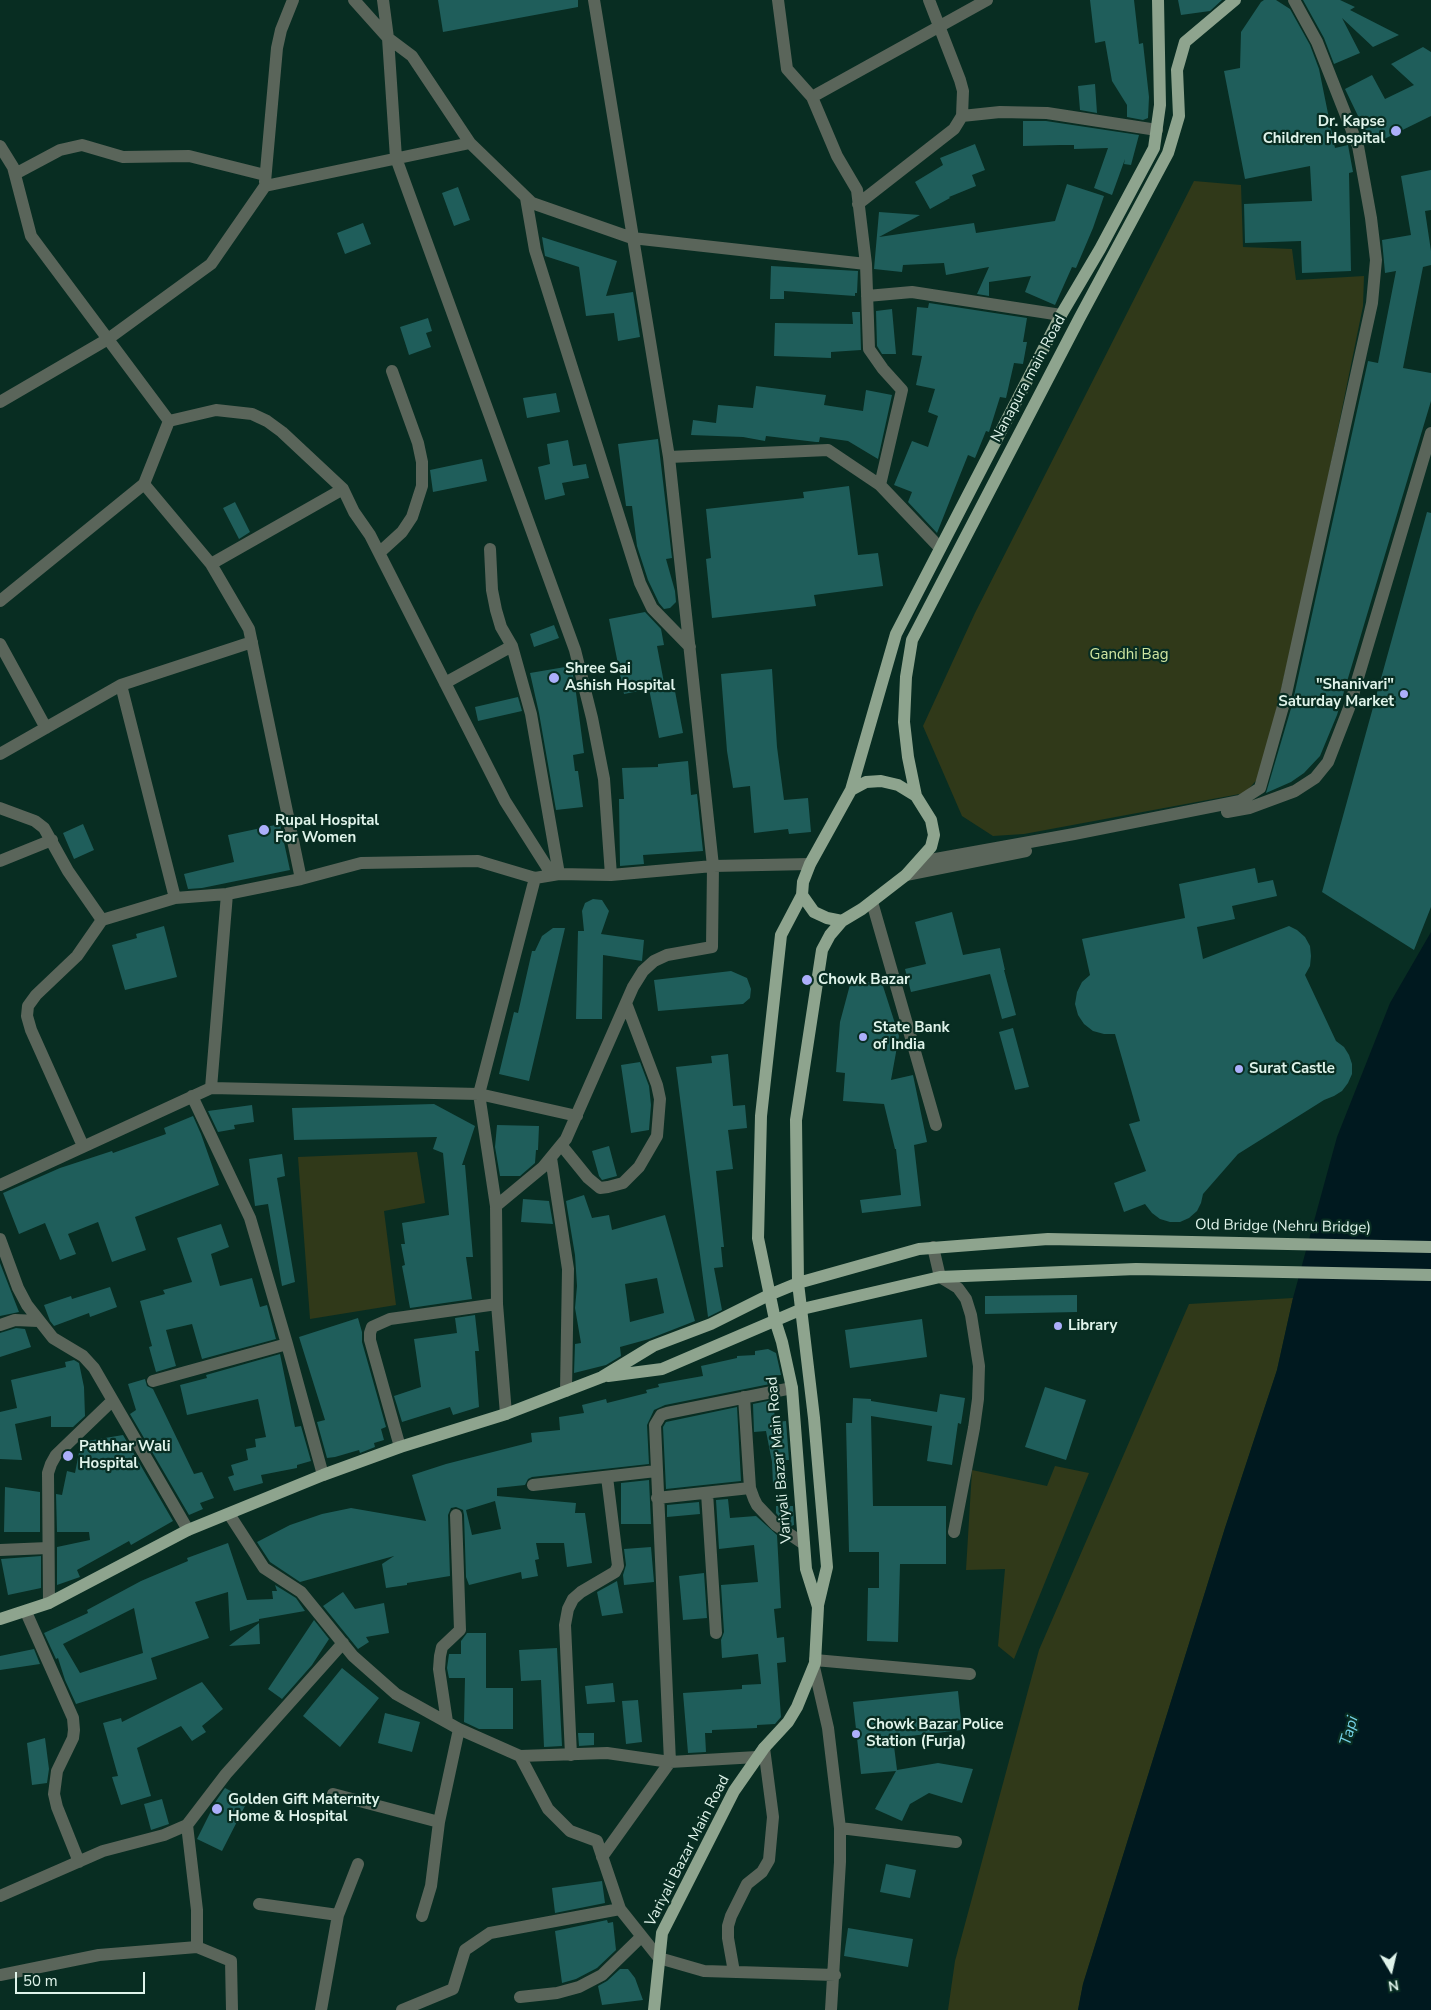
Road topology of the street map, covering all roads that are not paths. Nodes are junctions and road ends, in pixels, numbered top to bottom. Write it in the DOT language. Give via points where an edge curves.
graph roads {
  1 [pos="293,0"];
  2 [pos="354,0"];
  3 [pos="383,0"];
  4 [pos="594,0"];
  5 [pos="778,0"];
  6 [pos="929,0"];
  7 [pos="987,0"];
  8 [pos="1158,0"];
  9 [pos="1235,0"];
  10 [pos="1294,0"];
  11 [pos="941,26"];
  12 [pos="388,38"];
  13 [pos="812,97"];
  14 [pos="962,116"];
  15 [pos="1156,130"];
  16 [pos="470,142"];
  17 [pos="0,146"];
  18 [pos="396,158"];
  19 [pos="15,174"];
  20 [pos="265,180"];
  21 [pos="526,198"];
  22 [pos="858,204"];
  23 [pos="632,238"];
  24 [pos="866,264"];
  25 [pos="867,296"];
  26 [pos="1061,315"];
  27 [pos="108,339"];
  28 [pos="392,371"];
  29 [pos="0,402"];
  30 [pos="169,421"];
  31 [pos="1431,433"];
  32 [pos="669,457"];
  33 [pos="144,484"];
  34 [pos="880,484"];
  35 [pos="343,489"];
  36 [pos="940,548"];
  37 [pos="490,550"];
  38 [pos="379,553"];
  39 [pos="211,564"];
  40 [pos="0,601"];
  41 [pos="252,642"];
  42 [pos="0,644"];
  43 [pos="512,646"];
  44 [pos="690,647"];
  45 [pos="445,682"];
  46 [pos="121,685"];
  47 [pos="46,728"];
  48 [pos="0,754"];
  49 [pos="851,790"];
  50 [pos="916,796"];
  51 [pos="0,808"];
  52 [pos="52,840"];
  53 [pos="0,861"];
  54 [pos="919,862"];
  55 [pos="810,864"];
  56 [pos="712,866"];
  57 [pos="556,875"];
  58 [pos="611,875"];
  59 [pos="906,875"];
  60 [pos="535,878"];
  61 [pos="301,879"];
  62 [pos="227,894"];
  63 [pos="802,895"];
  64 [pos="175,898"];
  65 [pos="872,902"];
  66 [pos="102,920"];
  67 [pos="842,921"];
  68 [pos="626,1003"];
  69 [pos="211,1088"];
  70 [pos="479,1094"];
  71 [pos="192,1096"];
  72 [pos="577,1116"];
  73 [pos="936,1125"];
  74 [pos="83,1146"];
  75 [pos="562,1146"];
  76 [pos="551,1158"];
  77 [pos="0,1185"];
  78 [pos="496,1206"];
  79 [pos="0,1240"];
  80 [pos="1431,1247"];
  81 [pos="933,1248"];
  82 [pos="1431,1275"];
  83 [pos="940,1277"];
  84 [pos="798,1283"];
  85 [pos="769,1294"];
  86 [pos="497,1304"];
  87 [pos="802,1309"];
  88 [pos="775,1320"];
  89 [pos="38,1321"];
  90 [pos="0,1325"];
  91 [pos="287,1344"];
  92 [pos="602,1377"];
  93 [pos="153,1381"];
  94 [pos="792,1388"];
  95 [pos="566,1391"];
  96 [pos="744,1398"];
  97 [pos="112,1401"];
  98 [pos="506,1414"];
  99 [pos="400,1447"];
  100 [pos="656,1471"];
  101 [pos="323,1475"];
  102 [pos="607,1477"];
  103 [pos="533,1485"];
  104 [pos="750,1488"];
  105 [pos="707,1493"];
  106 [pos="658,1498"];
  107 [pos="229,1514"];
  108 [pos="456,1515"];
  109 [pos="188,1530"];
  110 [pos="954,1532"];
  111 [pos="804,1544"];
  112 [pos="48,1548"];
  113 [pos="0,1550"];
  114 [pos="49,1603"];
  115 [pos="818,1607"];
  116 [pos="26,1612"];
  117 [pos="0,1620"];
  118 [pos="716,1633"];
  119 [pos="343,1643"];
  120 [pos="814,1663"];
  121 [pos="970,1674"];
  122 [pos="447,1722"];
  123 [pos="460,1728"];
  124 [pos="760,1752"];
  125 [pos="571,1754"];
  126 [pos="520,1756"];
  127 [pos="670,1762"];
  128 [pos="333,1794"];
  129 [pos="439,1822"];
  130 [pos="187,1825"];
  131 [pos="840,1828"];
  132 [pos="956,1842"];
  133 [pos="602,1857"];
  134 [pos="79,1862"];
  135 [pos="358,1864"];
  136 [pos="0,1896"];
  137 [pos="259,1904"];
  138 [pos="620,1909"];
  139 [pos="338,1915"];
  140 [pos="422,1916"];
  141 [pos="641,1938"];
  142 [pos="197,1947"];
  143 [pos="659,1958"];
  144 [pos="734,1972"];
  145 [pos="0,1975"];
  146 [pos="834,1975"];
  147 [pos="520,1997"];
  148 [pos="232,2010"];
  149 [pos="321,2010"];
  150 [pos="402,2010"];
  151 [pos="654,2010"];
  152 [pos="831,2010"];
  1 -- 20 [label="street" via="277,48"];
  2 -- 12 [label="street"];
  3 -- 12 [label="street"];
  4 -- 23 [label="street"];
  5 -- 13 [label="street" via="787,69"];
  6 -- 11 [label="street"];
  7 -- 11 [label="street"];
  8 -- 15 [label="main road, Nanapura main Road" via="1160,105"];
  9 -- 50 [label="main road, Nanapura main Road" via="1185,42 1177,70 1180,116 1168,153 912,640 904,722"];
  10 -- 54 [label="street" via="1317,42 1358,146 1376,260 1372,303 1284,703 1260,788 1240,801"];
  11 -- 13 [label="street"];
  11 -- 14 [label="street" via="960,80"];
  12 -- 16 [label="street" via="412,56"];
  12 -- 18 [label="street"];
  13 -- 22 [label="street" via="837,156 857,190"];
  14 -- 15 [label="street" via="1000,112 1047,113"];
  14 -- 22 [label="street" via="954,128"];
  15 -- 26 [label="main road, Nanapura main Road" via="1154,148"];
  16 -- 18 [label="street"];
  16 -- 21 [label="street"];
  17 -- 19 [label="street"];
  18 -- 20 [label="street"];
  18 -- 58 [label="street" via="575,650 604,779"];
  19 -- 20 [label="street" via="60,150 82,145 123,157 189,156"];
  19 -- 27 [label="street" via="31,236"];
  20 -- 27 [label="street" via="211,264"];
  21 -- 23 [label="street" via="532,203"];
  21 -- 44 [label="street" via="536,250 640,583 652,608"];
  22 -- 24 [label="street"];
  23 -- 24 [label="street"];
  23 -- 32 [label="street"];
  24 -- 25 [label="street"];
  25 -- 26 [label="street" via="912,292"];
  25 -- 34 [label="street" via="869,349 902,390"];
  26 -- 36 [label="main road, Nanapura main Road"];
  27 -- 29 [label="street"];
  27 -- 30 [label="street"];
  28 -- 38 [label="street" via="418,443 422,486 412,517 402,532"];
  30 -- 33 [label="street"];
  30 -- 35 [label="street" via="216,410 252,414 282,432"];
  31 -- 59 [label="street" via="1349,708 1328,762 1314,778 1295,790 1249,808"];
  32 -- 34 [label="street" via="828,450"];
  32 -- 44 [label="street"];
  33 -- 39 [label="street"];
  33 -- 40 [label="street"];
  34 -- 36 [label="street"];
  35 -- 38 [label="street"];
  35 -- 39 [label="street"];
  36 -- 49 [label="main road, Nanapura main Road" via="896,634"];
  37 -- 43 [label="street" via="496,610"];
  38 -- 45 [label="street"];
  39 -- 41 [label="street" via="249,630"];
  41 -- 46 [label="street"];
  41 -- 61 [label="street"];
  42 -- 47 [label="street"];
  43 -- 45 [label="street"];
  43 -- 57 [label="street" via="531,714"];
  44 -- 56 [label="street"];
  45 -- 57 [label="street" via="508,807"];
  46 -- 47 [label="street"];
  46 -- 64 [label="street"];
  47 -- 48 [label="street"];
  49 -- 50 [label="main road" via="866,782 881,781 898,785"];
  49 -- 55 [label="main road"];
  50 -- 54 [label="main road" via="931,820 934,835 931,847"];
  51 -- 52 [label="street" via="35,821"];
  52 -- 53 [label="street"];
  52 -- 66 [label="street" via="68,871"];
  54 -- 59 [label="main road"];
  55 -- 56 [label="street"];
  55 -- 63 [label="main road"];
  56 -- 58 [label="street"];
  56 -- 68 [label="street" via="712,947 668,955 654,961 643,971"];
  57 -- 58 [label="street"];
  57 -- 60 [label="street"];
  59 -- 65 [label="main road"];
  60 -- 61 [label="street" via="470,861 361,863"];
  60 -- 70 [label="street"];
  61 -- 62 [label="street"];
  62 -- 64 [label="street"];
  62 -- 69 [label="street"];
  63 -- 67 [label="main road" via="814,912"];
  63 -- 85 [label="main road, Variyali Bazar Main Road" via="781,935 761,1116 758,1238"];
  64 -- 66 [label="street"];
  65 -- 67 [label="main road"];
  65 -- 73 [label="street"];
  66 -- 74 [label="street" via="77,956 36,995 28,1006 27,1016"];
  67 -- 84 [label="main road" via="822,950 796,1120"];
  68 -- 72 [label="street"];
  68 -- 75 [label="street" via="657,1084 660,1099 656,1136 639,1167 623,1183 600,1188"];
  69 -- 70 [label="street"];
  69 -- 71 [label="street"];
  70 -- 72 [label="street"];
  70 -- 78 [label="street"];
  71 -- 74 [label="street"];
  71 -- 91 [label="street" via="250,1218"];
  72 -- 75 [label="street"];
  74 -- 77 [label="street"];
  75 -- 76 [label="street"];
  76 -- 78 [label="street"];
  76 -- 95 [label="street" via="568,1269"];
  78 -- 86 [label="street"];
  79 -- 89 [label="street" via="18,1288"];
  80 -- 81 [label="main road, Old Bridge (Nehru Bridge)" via="1048,1239"];
  81 -- 83 [label="street"];
  81 -- 84 [label="main road, Old Bridge (Nehru Bridge)" via="919,1249"];
  82 -- 83 [label="main road" via="1136,1269"];
  83 -- 87 [label="main road"];
  83 -- 110 [label="street" via="958,1288 966,1299 979,1366 974,1428"];
  84 -- 85 [label="main road, Old Bridge (Nehru Bridge)"];
  84 -- 87 [label="main road"];
  85 -- 88 [label="main road, Variyali Bazar Main Road"];
  85 -- 92 [label="main road, Old Bridge (Nehru Bridge)" via="711,1324 653,1346"];
  86 -- 98 [label="street"];
  86 -- 99 [label="street" via="390,1319 372,1327 370,1340"];
  87 -- 88 [label="main road"];
  87 -- 115 [label="main road" via="826,1567"];
  88 -- 92 [label="main road" via="662,1369"];
  88 -- 94 [label="main road, Variyali Bazar Main Road"];
  89 -- 90 [label="street" via="15,1320"];
  89 -- 97 [label="street" via="52,1338 83,1356 94,1368"];
  91 -- 93 [label="street"];
  91 -- 101 [label="street"];
  92 -- 95 [label="main road"];
  94 -- 96 [label="street"];
  94 -- 111 [label="main road, Variyali Bazar Main Road"];
  95 -- 98 [label="main road"];
  96 -- 100 [label="street" via="661,1415 655,1425"];
  96 -- 104 [label="street"];
  97 -- 109 [label="street"];
  97 -- 112 [label="street" via="56,1455 51,1464 48,1473"];
  98 -- 99 [label="main road"];
  99 -- 101 [label="main road"];
  100 -- 102 [label="street"];
  100 -- 106 [label="street"];
  101 -- 107 [label="main road"];
  102 -- 103 [label="street"];
  102 -- 125 [label="street" via="618,1566 615,1572 573,1599 565,1625"];
  104 -- 105 [label="street"];
  104 -- 111 [label="street" via="757,1505 776,1525"];
  105 -- 106 [label="street"];
  105 -- 118 [label="street"];
  106 -- 127 [label="street"];
  107 -- 109 [label="main road"];
  107 -- 119 [label="street" via="264,1568 301,1592"];
  108 -- 122 [label="street" via="460,1630 442,1647 439,1669"];
  109 -- 114 [label="main road"];
  111 -- 115 [label="main road, Variyali Bazar Main Road" via="806,1569"];
  112 -- 113 [label="street"];
  112 -- 114 [label="street"];
  114 -- 116 [label="main road"];
  115 -- 120 [label="main road, Variyali Bazar Main Road"];
  116 -- 117 [label="main road"];
  116 -- 134 [label="street" via="73,1718 73,1738 57,1771 54,1794"];
  119 -- 122 [label="street" via="396,1694"];
  119 -- 130 [label="street" via="226,1774"];
  120 -- 121 [label="street"];
  120 -- 124 [label="main road, Variyali Bazar Main Road" via="788,1722"];
  120 -- 131 [label="street" via="828,1728"];
  122 -- 123 [label="street"];
  123 -- 126 [label="street"];
  123 -- 129 [label="street"];
  124 -- 127 [label="street"];
  124 -- 143 [label="main road, Variyali Bazar Main Road" via="734,1791 662,1933"];
  124 -- 144 [label="street" via="773,1817 769,1860 762,1872 747,1884 731,1916 728,1938"];
  125 -- 126 [label="street"];
  125 -- 127 [label="street" via="607,1753"];
  126 -- 133 [label="street" via="548,1809 570,1831 597,1841"];
  127 -- 133 [label="street"];
  128 -- 129 [label="street"];
  129 -- 140 [label="street" via="431,1886"];
  130 -- 134 [label="street"];
  130 -- 142 [label="street" via="197,1910"];
  131 -- 132 [label="street"];
  131 -- 146 [label="street"];
  133 -- 138 [label="street"];
  134 -- 136 [label="street"];
  135 -- 139 [label="street"];
  137 -- 139 [label="street"];
  138 -- 141 [label="street"];
  138 -- 150 [label="street" via="490,1933 466,1950 453,1989"];
  139 -- 149 [label="street"];
  141 -- 143 [label="street"];
  141 -- 147 [label="street" via="602,1975 579,1988"];
  142 -- 145 [label="street" via="99,1954"];
  142 -- 148 [label="street" via="231,1961"];
  143 -- 144 [label="street" via="704,1972"];
  143 -- 151 [label="main road, Variyali Bazar Main Road"];
  144 -- 146 [label="street"];
  146 -- 152 [label="street"];
}
